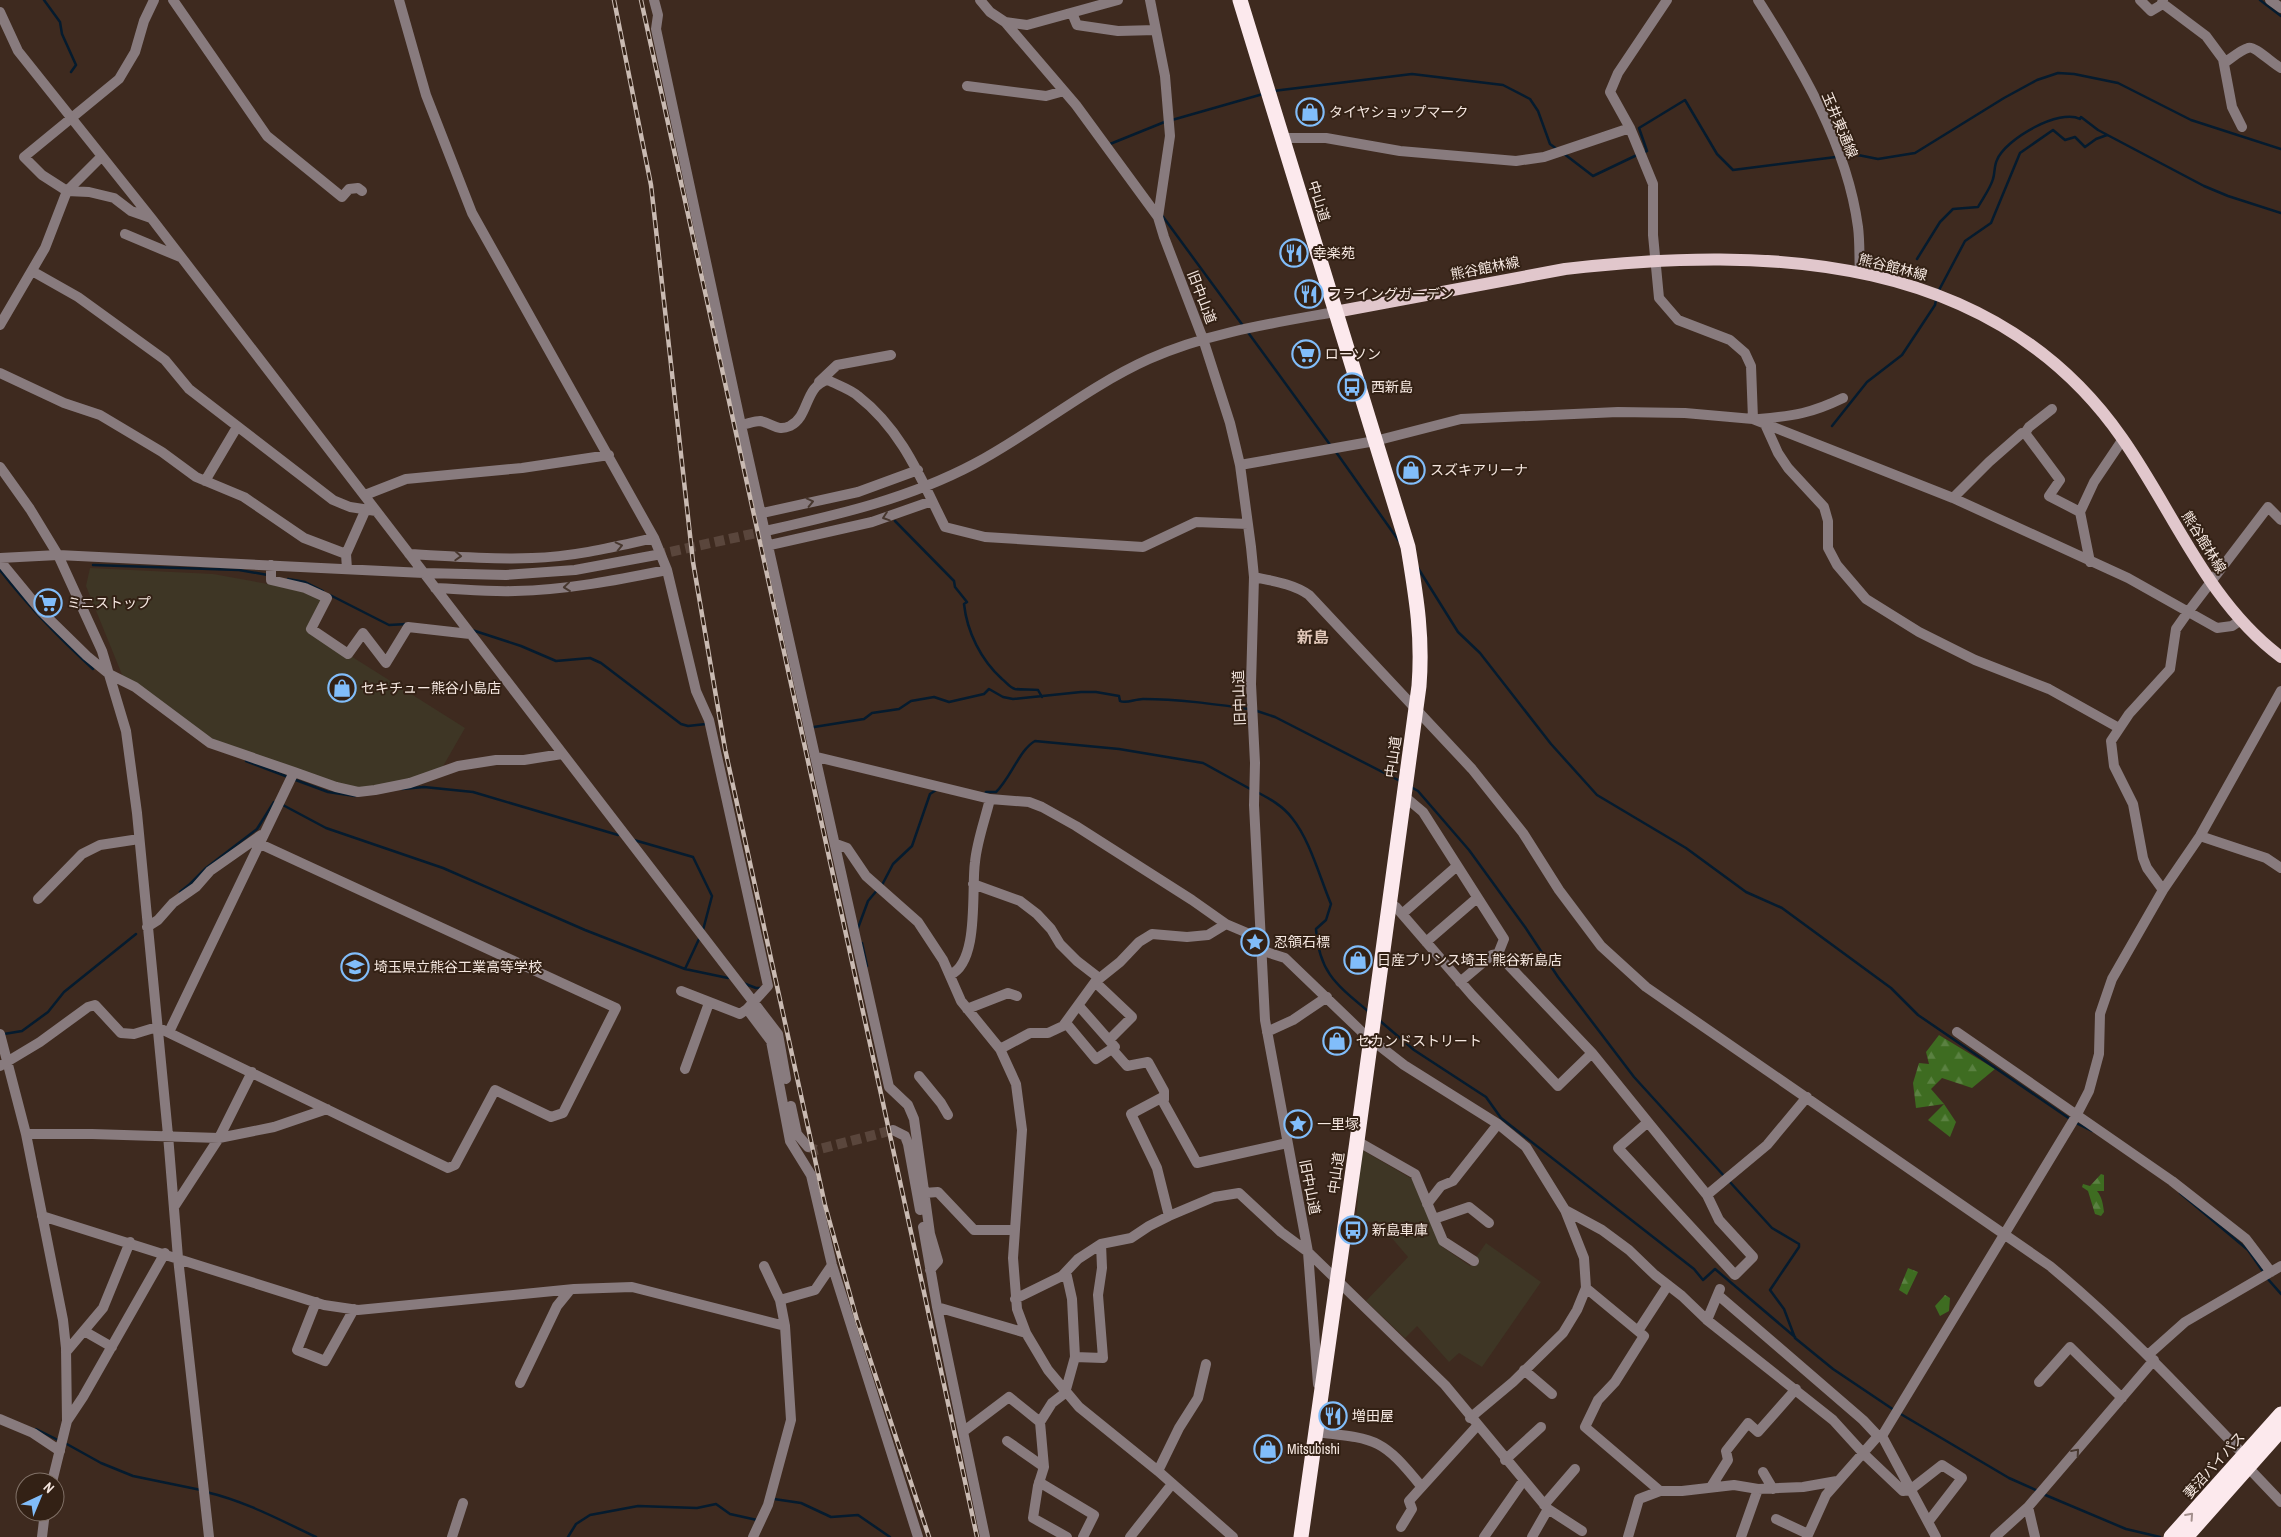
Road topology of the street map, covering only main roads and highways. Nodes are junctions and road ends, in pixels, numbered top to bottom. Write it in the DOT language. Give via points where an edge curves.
graph roads {
  1 [pos="1240,0"];
  2 [pos="1335,312"];
  3 [pos="2281,657"];
  4 [pos="2281,1414"];
  5 [pos="2281,1430"];
  6 [pos="2245,1463"];
  7 [pos="2215,1497"];
  8 [pos="1301,1537"];
  9 [pos="2171,1537"];
  10 [pos="2186,1537"];
  1 -- 2 [label="highway, 中山道"];
  2 -- 3 [label="main road, 熊谷館林線" via="1532,274 1602,265 1713,260 1812,266 1860,273 1937,294 2005,327 2073,380 2123,439 2211,582 2240,620"];
  2 -- 8 [label="highway, 中山道" via="1408,547 1421,644 1416,707"];
  4 -- 6 [label="highway, 妻沼バイパス"];
  5 -- 6 [label="highway, 妻沼バイパス"];
  6 -- 7 [label="highway, 妻沼バイパス"];
  9 -- 7 [label="highway, 妻沼バイパス, one-way"];
  7 -- 10 [label="highway, 妻沼バイパス"];
}
